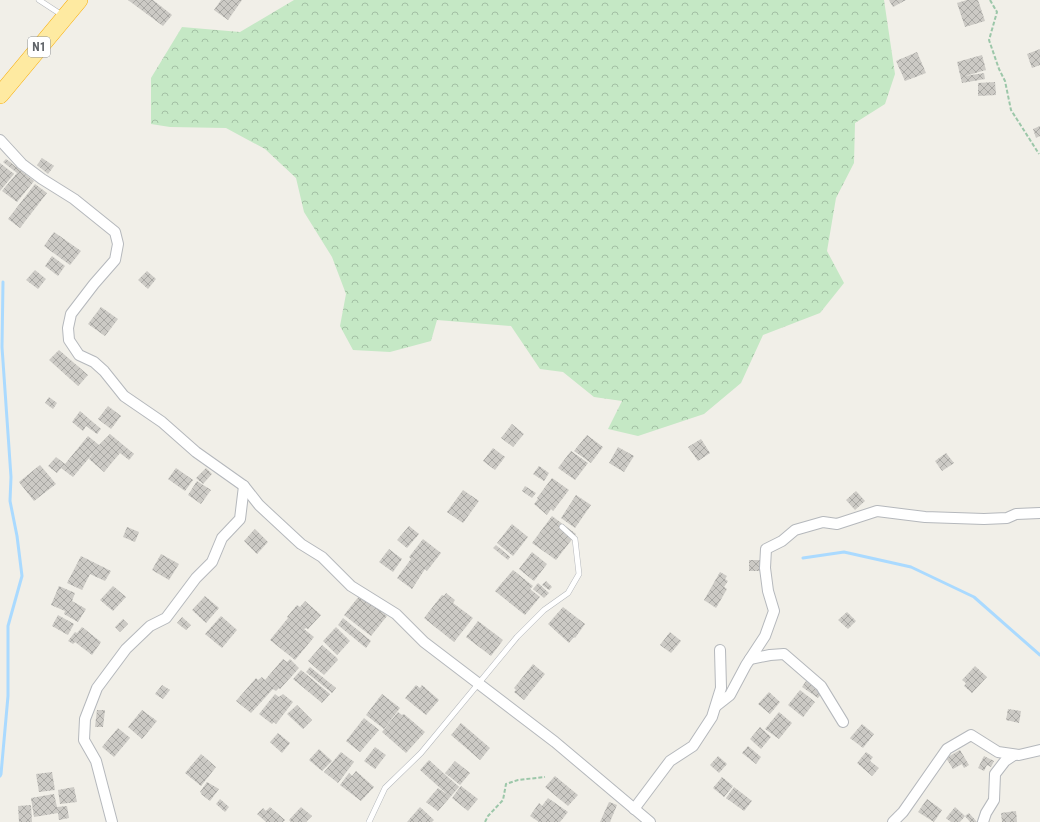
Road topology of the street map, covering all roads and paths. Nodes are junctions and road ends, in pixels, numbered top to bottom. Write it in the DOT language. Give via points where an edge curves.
graph roads {
  1 [pos="39,0"];
  2 [pos="79,0"];
  3 [pos="990,0"];
  4 [pos="64,17"];
  5 [pos="0,95"];
  6 [pos="0,140"];
  7 [pos="1039,154"];
  8 [pos="244,486"];
  9 [pos="1040,513"];
  10 [pos="562,526"];
  11 [pos="720,650"];
  12 [pos="750,660"];
  13 [pos="479,683"];
  14 [pos="716,706"];
  15 [pos="843,722"];
  16 [pos="1040,750"];
  17 [pos="1014,755"];
  18 [pos="545,777"];
  19 [pos="634,809"];
  20 [pos="112,822"];
  21 [pos="369,822"];
  22 [pos="485,822"];
  23 [pos="650,822"];
  24 [pos="894,822"];
  25 [pos="983,822"];
  1 -- 4 [label="lane"];
  2 -- 4 [label="highway, N1"];
  3 -- 7 [label="path" via="997,12 990,40 1005,80 1012,110"];
  4 -- 5 [label="highway, N1"];
  6 -- 8 [label="street" via="22,164 74,199 115,232 118,244 115,260 71,314 69,340 79,355 94,362 104,371 124,396"];
  8 -- 13 [label="street" via="259,505 301,544 322,557 351,586 396,614 424,642"];
  8 -- 20 [label="street" via="240,519 222,538 212,562 196,578 166,618 150,626 126,649 97,688 85,719 84,740 96,761"];
  9 -- 12 [label="street" via="984,519 925,517 877,511 837,524 823,522 795,530 782,541 766,549 767,584 774,611 765,636"];
  10 -- 13 [label="lane" via="575,539 579,574 568,593 544,610"];
  11 -- 14 [label="street" via="721,688"];
  12 -- 14 [label="street" via="730,694"];
  12 -- 15 [label="street" via="784,654 821,686"];
  13 -- 19 [label="street"];
  13 -- 21 [label="lane" via="421,753 385,788"];
  14 -- 19 [label="street" via="712,717 693,746 670,761"];
  16 -- 17 [label="street"];
  17 -- 24 [label="street" via="998,752 970,735 947,749"];
  17 -- 25 [label="street" via="1005,761 996,774 994,800"];
  18 -- 22 [label="path" via="506,784 503,800"];
  19 -- 23 [label="street"];
}
